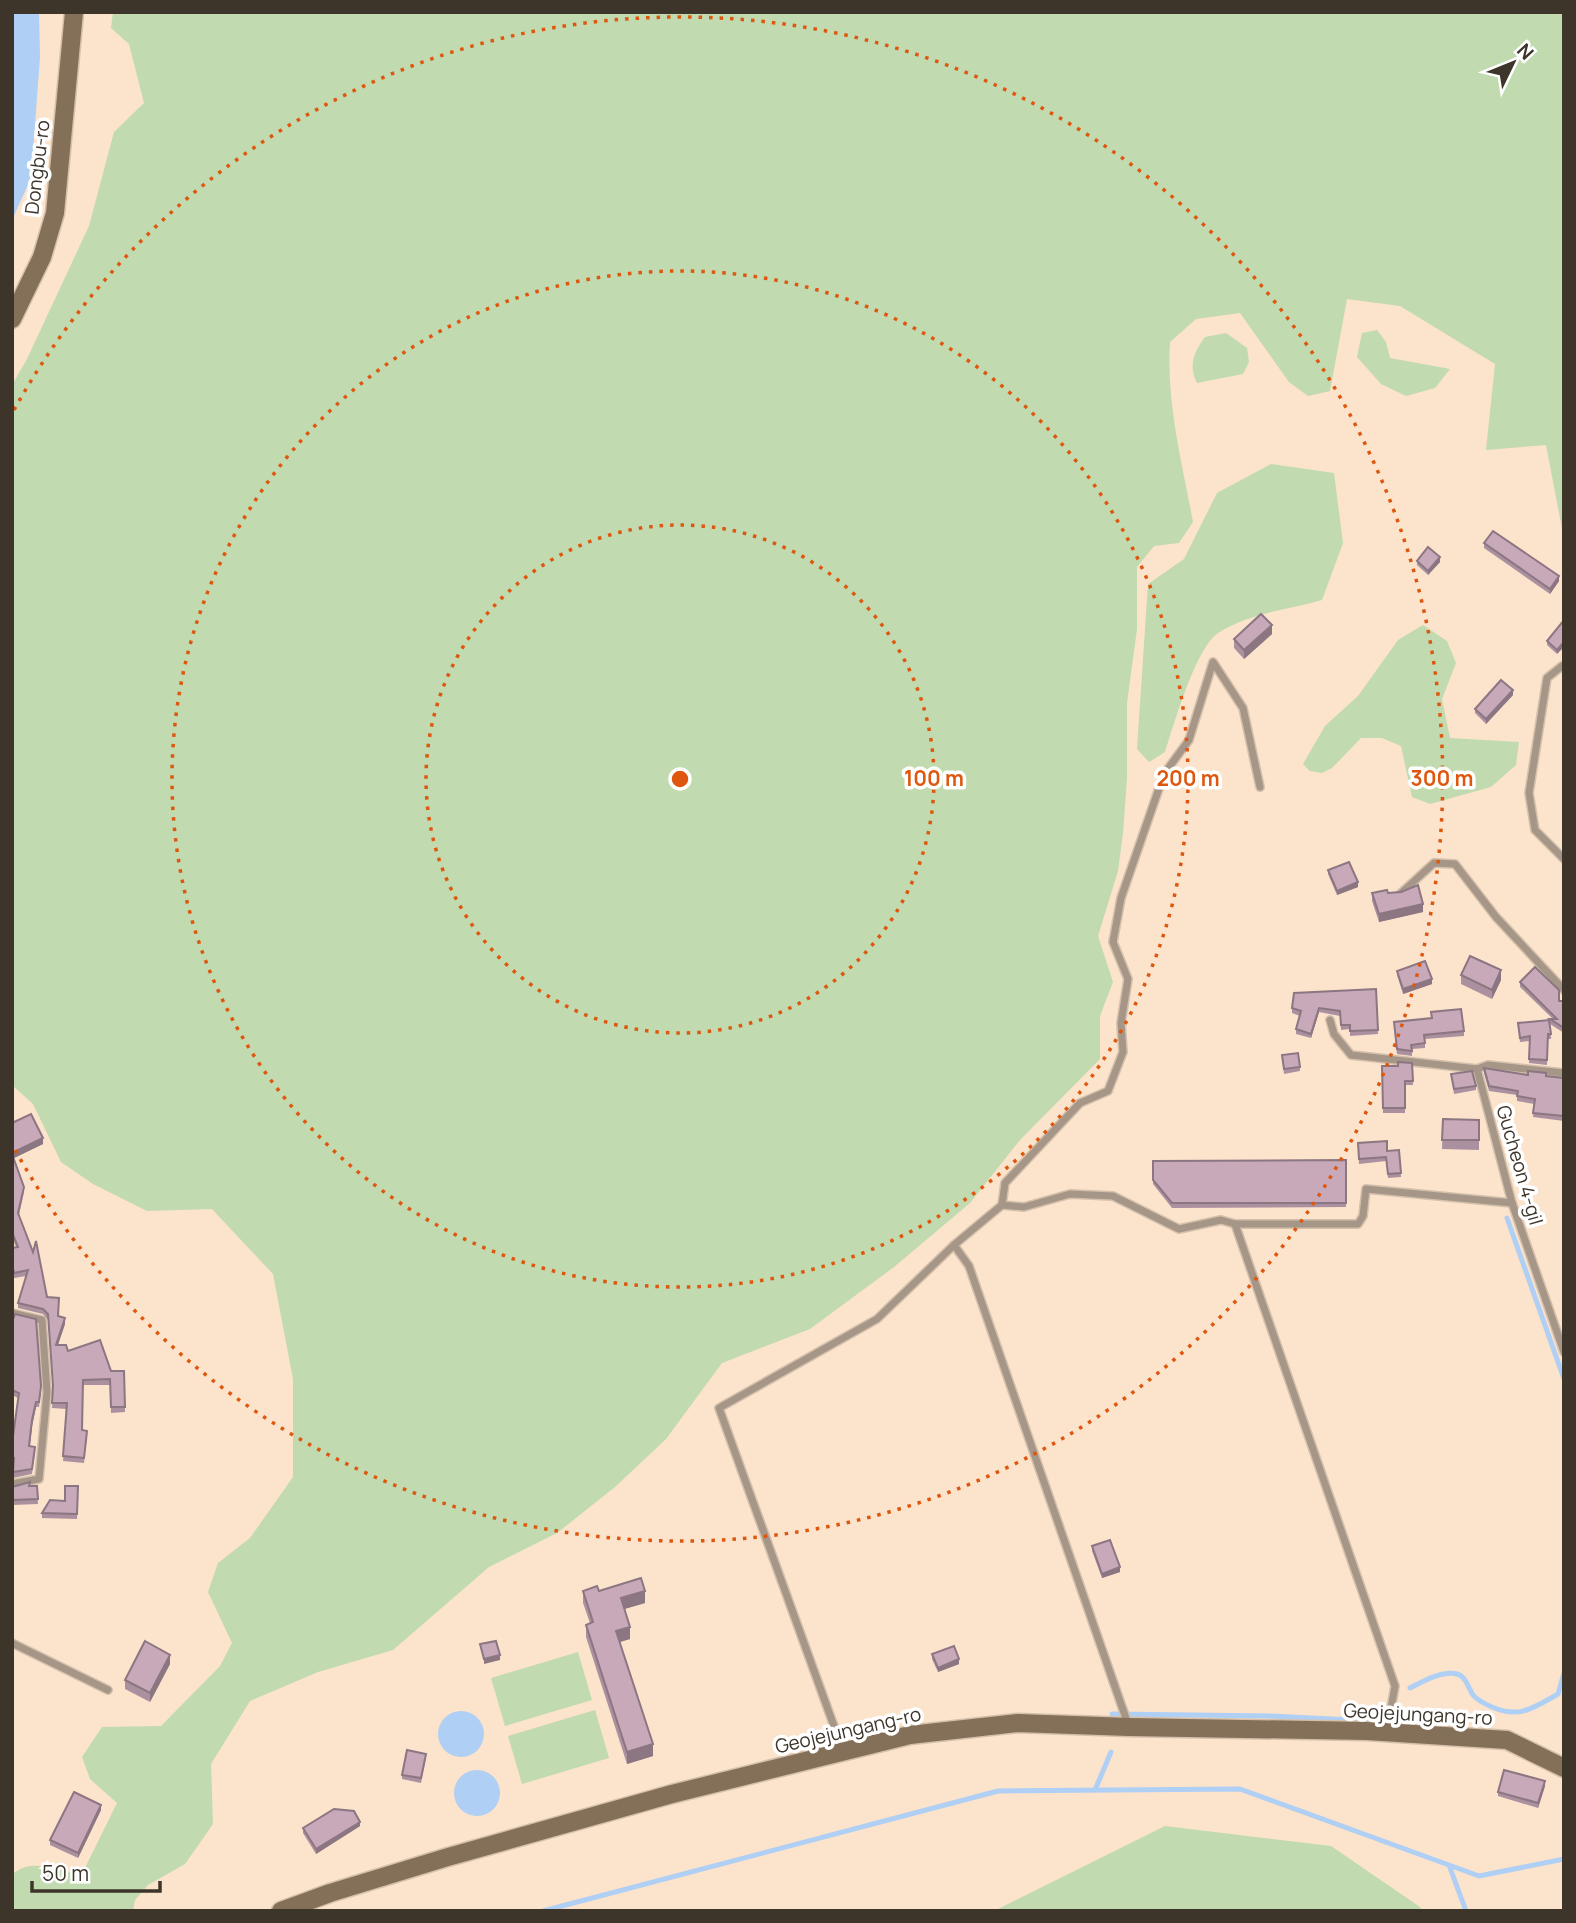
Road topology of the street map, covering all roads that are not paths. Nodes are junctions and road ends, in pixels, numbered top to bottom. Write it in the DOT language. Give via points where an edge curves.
graph roads {
  1 [pos="74,12"];
  2 [pos="12,319"];
  3 [pos="1562,666"];
  4 [pos="1260,787"];
  5 [pos="1564,859"];
  6 [pos="1400,894"];
  7 [pos="1564,990"];
  8 [pos="1330,1020"];
  9 [pos="1478,1069"];
  10 [pos="1564,1073"];
  11 [pos="1512,1203"];
  12 [pos="1002,1205"];
  13 [pos="1235,1224"];
  14 [pos="954,1245"];
  15 [pos="12,1313"];
  16 [pos="1564,1352"];
  17 [pos="12,1484"];
  18 [pos="12,1643"];
  19 [pos="108,1690"];
  20 [pos="1129,1727"];
  21 [pos="1386,1732"];
  22 [pos="844,1751"];
  23 [pos="1564,1768"];
  24 [pos="281,1911"];
  1 -- 2 [label="main road, Dongbu-ro" via="55,213 42,257"];
  3 -- 5 [label="lane" via="1547,678 1529,793 1535,830"];
  4 -- 12 [label="lane" via="1243,708 1213,662 1189,740 1164,774 1121,898 1113,942 1128,979 1121,1023 1124,1052 1108,1091 1080,1103 1005,1183"];
  6 -- 7 [label="lane" via="1434,863 1455,864 1496,917"];
  8 -- 9 [label="lane" via="1334,1034 1351,1055"];
  9 -- 10 [label="lane" via="1488,1065"];
  9 -- 11 [label="lane, Gucheon 4-gil"];
  11 -- 13 [label="lane" via="1366,1189 1358,1224"];
  11 -- 16 [label="lane, Gucheon 4-gil"];
  12 -- 13 [label="lane" via="1024,1207 1070,1194 1113,1196 1179,1229 1221,1220"];
  12 -- 14 [label="lane"];
  13 -- 21 [label="lane" via="1395,1686"];
  14 -- 20 [label="lane" via="969,1266"];
  14 -- 22 [label="lane" via="877,1319 719,1408"];
  15 -- 17 [label="lane" via="42,1320 47,1392 39,1479"];
  18 -- 19 [label="lane"];
  20 -- 21 [label="main road, Geojejungang-ro"];
  20 -- 22 [label="main road, Geojejungang-ro" via="1018,1723 909,1735"];
  21 -- 23 [label="main road, Geojejungang-ro" via="1507,1740"];
  22 -- 24 [label="main road, Geojejungang-ro" via="448,1857"];
}
